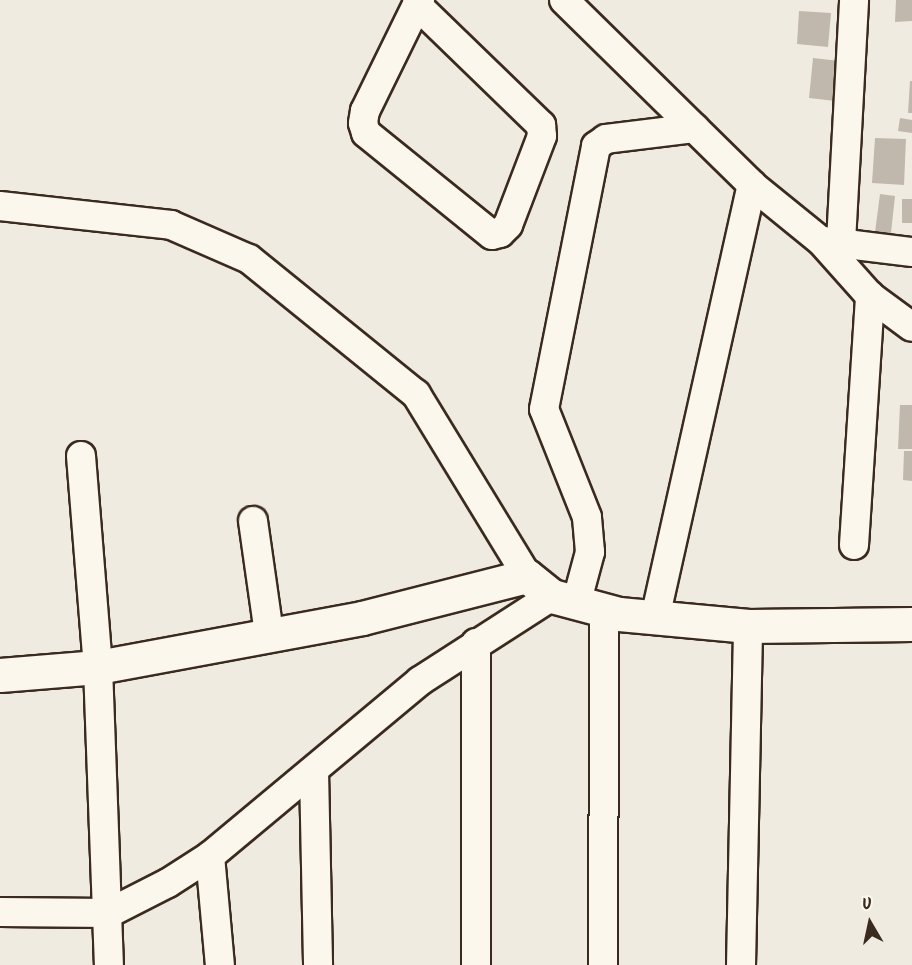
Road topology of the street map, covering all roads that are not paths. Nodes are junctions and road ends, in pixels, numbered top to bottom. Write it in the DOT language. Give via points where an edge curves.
graph roads {
  1 [pos="564,0"];
  2 [pos="854,0"];
  3 [pos="418,3"];
  4 [pos="694,128"];
  5 [pos="752,185"];
  6 [pos="0,206"];
  7 [pos="831,241"];
  8 [pos="912,252"];
  9 [pos="870,296"];
  10 [pos="912,327"];
  11 [pos="81,456"];
  12 [pos="252,521"];
  13 [pos="854,545"];
  14 [pos="571,592"];
  15 [pos="655,618"];
  16 [pos="912,624"];
  17 [pos="748,626"];
  18 [pos="269,634"];
  19 [pos="476,643"];
  20 [pos="98,667"];
  21 [pos="0,675"];
  22 [pos="314,771"];
  23 [pos="210,856"];
  24 [pos="0,912"];
  25 [pos="109,913"];
  26 [pos="109,965"];
  27 [pos="220,965"];
  28 [pos="318,965"];
  29 [pos="476,965"];
  30 [pos="603,965"];
  31 [pos="741,965"];
  1 -- 4 [label="street"];
  2 -- 7 [label="street"];
  3 -- 3 [label="street" via="363,123 366,133 492,234 500,233 508,225 542,136 541,125"];
  4 -- 5 [label="street"];
  4 -- 14 [label="street" via="606,139 596,146 544,409 587,517"];
  5 -- 7 [label="street"];
  5 -- 15 [label="street"];
  6 -- 14 [label="street" via="171,225 249,259 416,394"];
  7 -- 8 [label="street"];
  7 -- 9 [label="street"];
  9 -- 10 [label="street"];
  9 -- 13 [label="street"];
  11 -- 20 [label="street"];
  12 -- 18 [label="street"];
  14 -- 15 [label="street"];
  14 -- 18 [label="street" via="362,618"];
  14 -- 19 [label="street"];
  14 -- 30 [label="street"];
  15 -- 17 [label="street"];
  16 -- 17 [label="street"];
  17 -- 31 [label="street"];
  18 -- 20 [label="street"];
  19 -- 22 [label="street" via="420,681"];
  19 -- 29 [label="street"];
  20 -- 21 [label="street"];
  20 -- 25 [label="street"];
  22 -- 23 [label="street"];
  22 -- 28 [label="street"];
  23 -- 25 [label="street"];
  23 -- 27 [label="street"];
  24 -- 25 [label="street"];
  25 -- 26 [label="street"];
}
